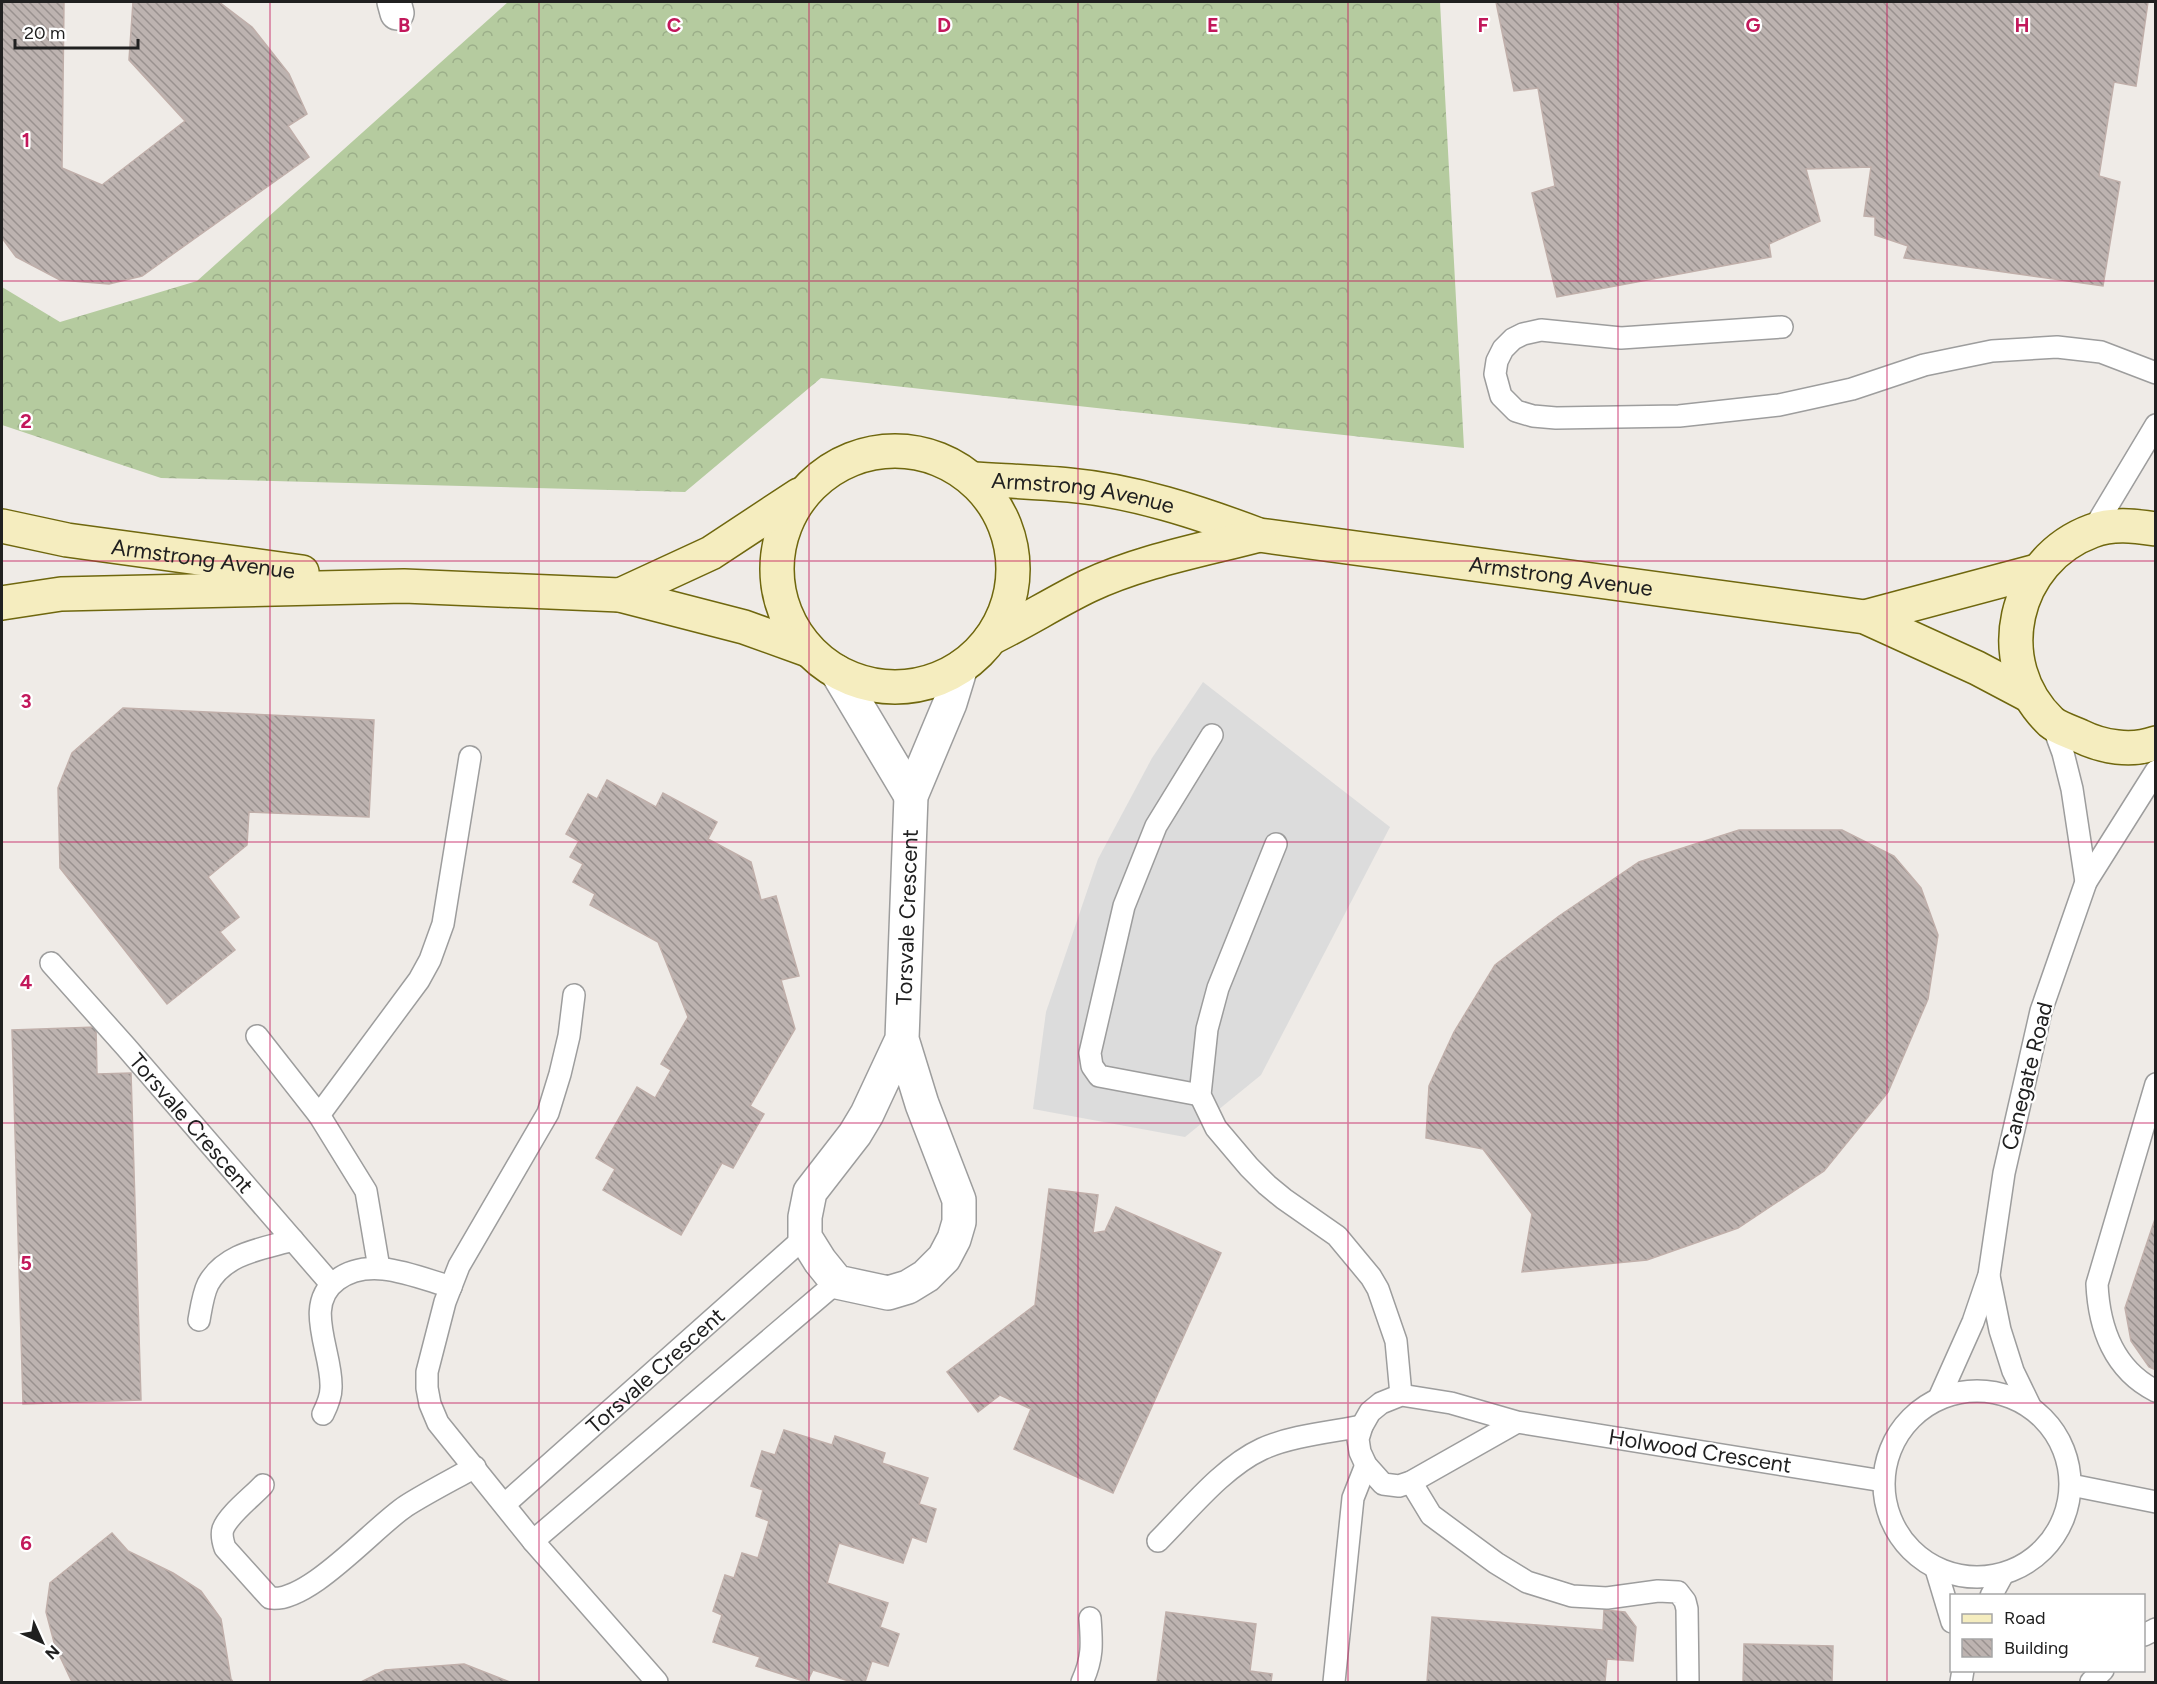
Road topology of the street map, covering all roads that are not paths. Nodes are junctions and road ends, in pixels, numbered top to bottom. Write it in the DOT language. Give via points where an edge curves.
graph roads {
  1 [pos="1782,327"];
  2 [pos="2156,373"];
  3 [pos="2156,425"];
  4 [pos="973,479"];
  5 [pos="812,485"];
  6 [pos="2,526"];
  7 [pos="2156,529"];
  8 [pos="2093,530"];
  9 [pos="1259,535"];
  10 [pos="2037,571"];
  11 [pos="404,586"];
  12 [pos="620,595"];
  13 [pos="2,603"];
  14 [pos="1865,617"];
  15 [pos="991,638"];
  16 [pos="808,650"];
  17 [pos="961,667"];
  18 [pos="837,672"];
  19 [pos="2030,696"];
  20 [pos="2052,723"];
  21 [pos="1212,735"];
  22 [pos="2156,743"];
  23 [pos="470,757"];
  24 [pos="2156,771"];
  25 [pos="911,796"];
  26 [pos="1276,844"];
  27 [pos="2086,882"];
  28 [pos="51,963"];
  29 [pos="574,995"];
  30 [pos="257,1036"];
  31 [pos="902,1039"];
  32 [pos="2156,1084"];
  33 [pos="1200,1095"];
  34 [pos="319,1115"];
  35 [pos="805,1238"];
  36 [pos="293,1240"];
  37 [pos="379,1268"];
  38 [pos="1989,1275"];
  39 [pos="837,1281"];
  40 [pos="331,1284"];
  41 [pos="451,1287"];
  42 [pos="199,1320"];
  43 [pos="2156,1391"];
  44 [pos="1401,1395"];
  45 [pos="1939,1398"];
  46 [pos="2030,1406"];
  47 [pos="323,1414"];
  48 [pos="1516,1422"];
  49 [pos="1362,1426"];
  50 [pos="1366,1465"];
  51 [pos="475,1467"];
  52 [pos="1883,1481"];
  53 [pos="1411,1482"];
  54 [pos="263,1485"];
  55 [pos="2071,1485"];
  56 [pos="2156,1502"];
  57 [pos="505,1504"];
  58 [pos="533,1541"];
  59 [pos="1158,1541"];
  60 [pos="1936,1569"];
  61 [pos="2003,1574"];
  62 [pos="1992,1594"];
  63 [pos="1950,1615"];
  64 [pos="1090,1618"];
  65 [pos="2102,1672"];
  66 [pos="657,1683"];
  67 [pos="1082,1683"];
  68 [pos="1334,1683"];
  69 [pos="1688,1683"];
  70 [pos="2091,1683"];
  1 -- 2 [label="lane" via="1621,338 1541,330 1513,339 1503,349 1495,374 1500,396 1515,411 1556,418 1679,416 1779,405 1852,390 1924,365 1992,351 2057,347 2101,352"];
  3 -- 8 [label="lane"];
  4 -- 5 [label="street, Armstrong Avenue" via="936,458 904,450 854,458"];
  4 -- 9 [label="street, Armstrong Avenue" via="1071,485 1125,494 1198,512"];
  4 -- 15 [label="street, Armstrong Avenue" via="1003,518 1013,559 1011,592 1004,616"];
  5 -- 12 [label="street, Armstrong Avenue" via="711,553"];
  5 -- 16 [label="street, Armstrong Avenue" via="795,506 784,529 777,563 783,606"];
  6 -- 11 [label="street, Armstrong Avenue" via="68,540"];
  7 -- 8 [label="street, Armstrong Avenue" via="2125,524"];
  8 -- 10 [label="street, Armstrong Avenue" via="2062,546"];
  9 -- 14 [label="street, Armstrong Avenue"];
  9 -- 15 [label="street, Armstrong Avenue" via="1145,565 1089,586"];
  10 -- 14 [label="street, Armstrong Avenue"];
  10 -- 19 [label="street, Armstrong Avenue" via="2021,601 2015,636 2020,670"];
  11 -- 12 [label="street, Armstrong Avenue"];
  11 -- 13 [label="street, Armstrong Avenue" via="61,594"];
  12 -- 16 [label="street, Armstrong Avenue" via="744,627"];
  14 -- 19 [label="street, Armstrong Avenue"];
  15 -- 17 [label="street, Armstrong Avenue"];
  16 -- 18 [label="street, Armstrong Avenue"];
  17 -- 18 [label="street, Armstrong Avenue" via="938,679 886,687"];
  17 -- 25 [label="street, Torsvale Crescent"];
  18 -- 25 [label="street, Torsvale Crescent"];
  19 -- 20 [label="street, Armstrong Avenue"];
  20 -- 22 [label="street, Armstrong Avenue" via="2093,743 2121,747"];
  20 -- 27 [label="lane, Canegate Road" via="2072,789"];
  21 -- 33 [label="lane" via="1156,826 1124,906 1090,1053 1099,1076"];
  23 -- 34 [label="lane" via="443,924 430,960"];
  24 -- 27 [label="lane, Canegate Road"];
  25 -- 31 [label="street, Torsvale Crescent"];
  26 -- 33 [label="lane" via="1218,988 1207,1029"];
  27 -- 38 [label="lane, Canegate Road" via="2041,1011 2004,1173"];
  28 -- 36 [label="lane, Torsvale Crescent"];
  29 -- 41 [label="lane" via="569,1036 548,1113 459,1266"];
  30 -- 34 [label="lane"];
  31 -- 35 [label="street, Torsvale Crescent" via="855,1134 810,1192"];
  31 -- 39 [label="street, Torsvale Crescent" via="959,1200 957,1231 944,1258 908,1287 888,1293"];
  32 -- 43 [label="lane" via="2097,1284 2098,1310 2120,1362"];
  33 -- 44 [label="lane" via="1216,1128 1249,1167 1284,1199 1337,1236 1371,1277 1396,1341"];
  34 -- 37 [label="lane" via="366,1191"];
  35 -- 39 [label="street"];
  35 -- 57 [label="lane, Torsvale Crescent"];
  36 -- 40 [label="lane, Torsvale Crescent"];
  36 -- 42 [label="lane" via="229,1260 207,1286"];
  37 -- 40 [label="lane" via="346,1273"];
  37 -- 41 [label="lane"];
  38 -- 45 [label="lane, Canegate Road"];
  38 -- 46 [label="lane, Canegate Road" via="2000,1330"];
  39 -- 58 [label="lane"];
  40 -- 47 [label="lane" via="324,1291 320,1307 331,1389"];
  41 -- 51 [label="lane" via="432,1350 427,1388 438,1423"];
  44 -- 48 [label="lane, Holwood Crescent" via="1451,1403"];
  44 -- 49 [label="lane" via="1381,1403"];
  45 -- 46 [label="lane, Canegate Road" via="1970,1390 2002,1393"];
  45 -- 52 [label="lane, Canegate Road" via="1910,1418 1891,1447"];
  46 -- 55 [label="lane, Canegate Road" via="2052,1428 2066,1454"];
  48 -- 52 [label="lane, Holwood Crescent"];
  48 -- 53 [label="lane"];
  49 -- 50 [label="lane" via="1358,1439"];
  49 -- 59 [label="lane" via="1262,1449 1223,1476"];
  50 -- 53 [label="lane" via="1383,1484 1399,1486"];
  50 -- 68 [label="lane" via="1353,1498"];
  51 -- 54 [label="lane" via="404,1508 325,1573 282,1599 270,1598 225,1548 222,1539 230,1520"];
  51 -- 57 [label="lane"];
  52 -- 60 [label="lane, Canegate Road" via="1886,1508 1896,1533 1913,1554"];
  53 -- 69 [label="lane" via="1431,1515 1527,1582 1588,1598 1678,1592 1687,1609"];
  55 -- 56 [label="lane"];
  55 -- 61 [label="lane, Canegate Road" via="2066,1514 2052,1541 2030,1562"];
  57 -- 58 [label="lane"];
  58 -- 66 [label="lane"];
  60 -- 61 [label="lane, Canegate Road" via="1968,1578"];
  60 -- 63 [label="lane"];
  61 -- 62 [label="lane"];
  64 -- 67 [label="lane" via="1091,1662"];
  65 -- 70 [label="lane"];
}
